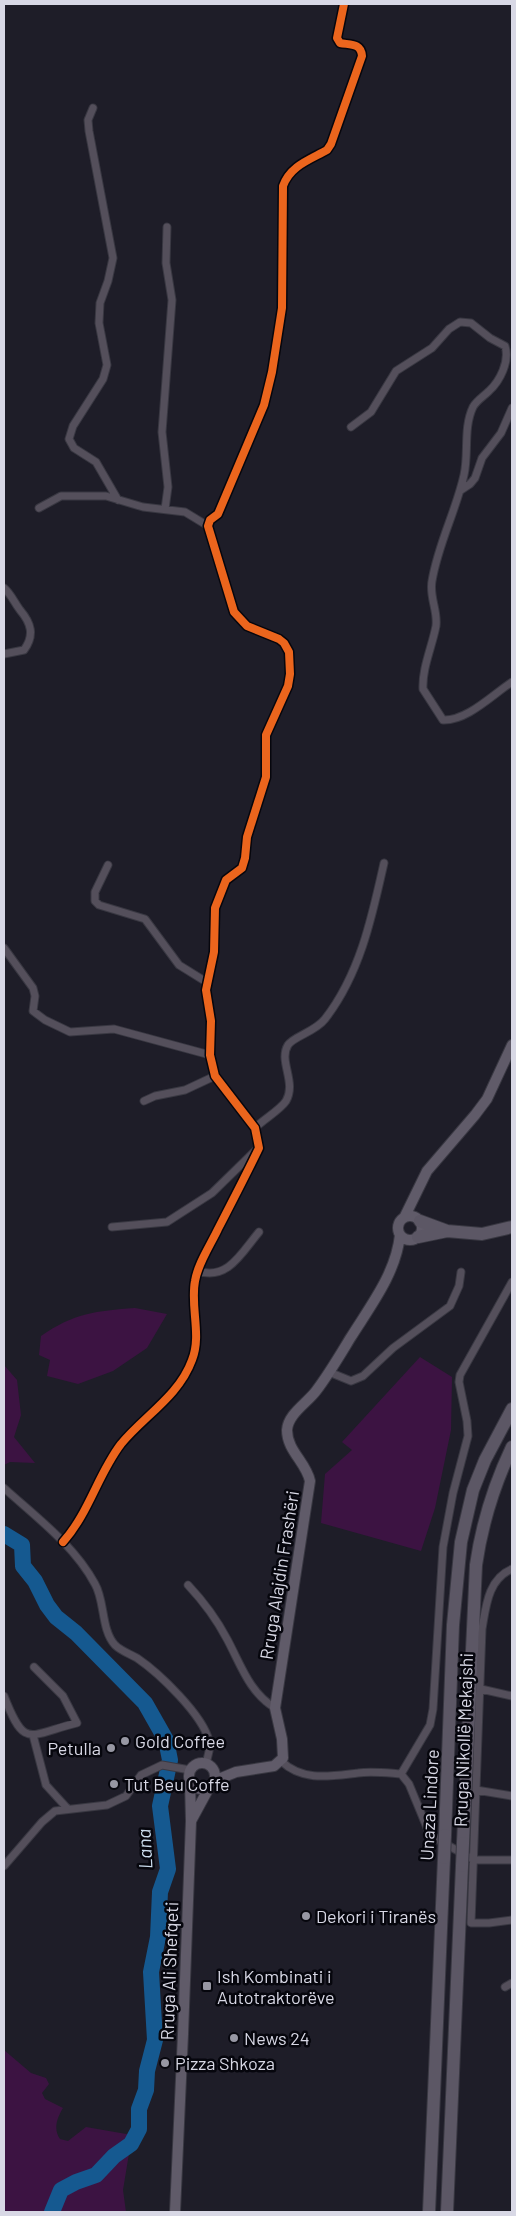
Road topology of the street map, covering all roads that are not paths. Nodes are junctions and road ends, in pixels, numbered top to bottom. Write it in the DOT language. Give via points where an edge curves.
graph roads {
  1 [pos="344,4"];
  2 [pos="92,108"];
  3 [pos="167,227"];
  4 [pos="512,408"];
  5 [pos="351,427"];
  6 [pos="461,490"];
  7 [pos="118,500"];
  8 [pos="39,508"];
  9 [pos="165,509"];
  10 [pos="208,526"];
  11 [pos="4,588"];
  12 [pos="4,654"];
  13 [pos="512,682"];
  14 [pos="384,863"];
  15 [pos="108,865"];
  16 [pos="4,948"];
  17 [pos="208,983"];
  18 [pos="512,1045"];
  19 [pos="210,1055"];
  20 [pos="215,1076"];
  21 [pos="144,1101"];
  22 [pos="255,1128"];
  23 [pos="259,1148"];
  24 [pos="413,1218"];
  25 [pos="112,1227"];
  26 [pos="512,1227"];
  27 [pos="447,1231"];
  28 [pos="259,1232"];
  29 [pos="400,1235"];
  30 [pos="414,1238"];
  31 [pos="398,1252"];
  32 [pos="198,1271"];
  33 [pos="461,1272"];
  34 [pos="512,1282"];
  35 [pos="329,1372"];
  36 [pos="512,1403"];
  37 [pos="512,1409"];
  38 [pos="512,1446"];
  39 [pos="4,1488"];
  40 [pos="473,1490"];
  41 [pos="63,1542"];
  42 [pos="512,1569"];
  43 [pos="188,1585"];
  44 [pos="34,1667"];
  45 [pos="481,1689"];
  46 [pos="4,1696"];
  47 [pos="512,1696"];
  48 [pos="275,1708"];
  49 [pos="33,1735"];
  50 [pos="281,1761"];
  51 [pos="210,1766"];
  52 [pos="190,1770"];
  53 [pos="236,1772"];
  54 [pos="401,1774"];
  55 [pos="190,1782"];
  56 [pos="212,1784"];
  57 [pos="476,1790"];
  58 [pos="512,1796"];
  59 [pos="67,1808"];
  60 [pos="191,1821"];
  61 [pos="474,1860"];
  62 [pos="512,1860"];
  63 [pos="4,1866"];
  64 [pos="512,1920"];
  65 [pos="512,1983"];
  66 [pos="504,1987"];
  67 [pos="175,2212"];
  68 [pos="429,2212"];
  69 [pos="447,2212"];
  1 -- 10 [label="street" via="337,38 340,43 358,46 362,56 331,144 327,150 293,168 282,186 282,308 272,372 264,406 218,514"];
  2 -- 7 [label="street" via="89,131 113,258 100,303 107,365 69,439 74,448 96,462"];
  3 -- 9 [label="street" via="166,263 172,300 162,432 168,487"];
  4 -- 6 [label="street" via="501,433 482,458 475,478"];
  5 -- 6 [label="street" via="371,412 396,371 432,348 454,325 471,323 505,346 507,353 497,382 474,406 468,426"];
  6 -- 13 [label="street" via="431,583 437,614 423,689 438,716 442,720 450,720 467,714"];
  7 -- 8 [label="street" via="91,494 61,496"];
  7 -- 9 [label="street"];
  9 -- 10 [label="street" via="185,512"];
  10 -- 17 [label="street" via="234,612 247,626 284,643 289,652 290,674 288,686 266,735 266,777 247,837 242,868 226,880 215,908 214,952"];
  11 -- 12 [label="street" via="27,617 31,634 30,643 24,650"];
  14 -- 22 [label="street" via="371,921 356,965 326,1018 289,1044 286,1051 290,1080 287,1100"];
  15 -- 17 [label="street" via="94,892 95,901 145,920 179,965"];
  16 -- 19 [label="street" via="33,988 33,1011 45,1020 70,1032 114,1029"];
  17 -- 19 [label="street"];
  18 -- 24 [label="main road, Rruga Alajdin Frashëri" via="481,1108 427,1171 416,1196"];
  19 -- 20 [label="street"];
  20 -- 21 [label="street" via="185,1090"];
  20 -- 22 [label="street"];
  22 -- 23 [label="street"];
  23 -- 25 [label="street" via="212,1193 167,1222"];
  23 -- 32 [label="street"];
  24 -- 27 [label="highway"];
  24 -- 29 [label="main road, Rruga Alajdin Frashëri" via="398,1224"];
  24 -- 30 [label="main road, Rruga Alajdin Frashëri" via="422,1232"];
  26 -- 27 [label="highway" via="482,1234"];
  27 -- 30 [label="highway"];
  28 -- 32 [label="street" via="228,1268 208,1275"];
  29 -- 30 [label="main road"];
  29 -- 31 [label="main road, Rruga Alajdin Frashëri"];
  30 -- 31 [label="main road, Rruga Alajdin Frashëri"];
  31 -- 35 [label="main road, Rruga Alajdin Frashëri" via="388,1276"];
  32 -- 41 [label="street" via="193,1299 196,1340 192,1362 178,1385 112,1456 81,1518"];
  33 -- 35 [label="street" via="450,1306 393,1348 362,1376 350,1380"];
  34 -- 54 [label="street" via="460,1375 468,1436 443,1547 433,1709 430,1726"];
  35 -- 48 [label="main road, Rruga Alajdin Frashëri" via="287,1427 289,1442 310,1481"];
  36 -- 40 [label="highway" via="481,1462"];
  37 -- 40 [label="highway, Unaza Lindore"];
  38 -- 69 [label="highway, Unaza Lindore, bridge" via="486,1512 476,1565"];
  39 -- 41 [label="street"];
  40 -- 68 [label="highway, Unaza Lindore, bridge" via="461,1542 453,1625"];
  41 -- 51 [label="street" via="95,1583 115,1645 150,1668 197,1719 209,1739"];
  42 -- 45 [label="street, Rruga Nikollë Mekajshi" via="492,1585 486,1607 482,1629"];
  43 -- 48 [label="street" via="216,1620 243,1674 266,1703"];
  44 -- 49 [label="street" via="63,1696 77,1723"];
  45 -- 47 [label="street"];
  45 -- 57 [label="street, Rruga Nikollë Mekajshi"];
  46 -- 49 [label="street" via="16,1725 25,1734"];
  48 -- 50 [label="main road, Rruga Alajdin Frashëri" via="284,1748"];
  49 -- 59 [label="street" via="46,1784"];
  50 -- 53 [label="main road" via="274,1766"];
  50 -- 54 [label="street" via="298,1772 319,1777 359,1773"];
  51 -- 52 [label="main road" via="197,1763"];
  51 -- 53 [label="main road"];
  51 -- 56 [label="main road"];
  52 -- 55 [label="main road"];
  52 -- 59 [label="street" via="162,1765 141,1775 131,1790 107,1806"];
  53 -- 56 [label="main road"];
  54 -- 61 [label="street" via="409,1784 428,1830 435,1838"];
  55 -- 56 [label="main road" via="197,1788"];
  55 -- 60 [label="main road, Rruga Ali Shefqeti"];
  56 -- 60 [label="main road, Rruga Ali Shefqeti"];
  57 -- 58 [label="street"];
  57 -- 61 [label="street, Rruga Nikollë Mekajshi"];
  59 -- 63 [label="street" via="47,1817"];
  60 -- 67 [label="main road, Rruga Ali Shefqeti"];
  61 -- 62 [label="street"];
  61 -- 64 [label="street, Rruga Nikollë Mekajshi" via="471,1923"];
  65 -- 66 [label="street"];
}
